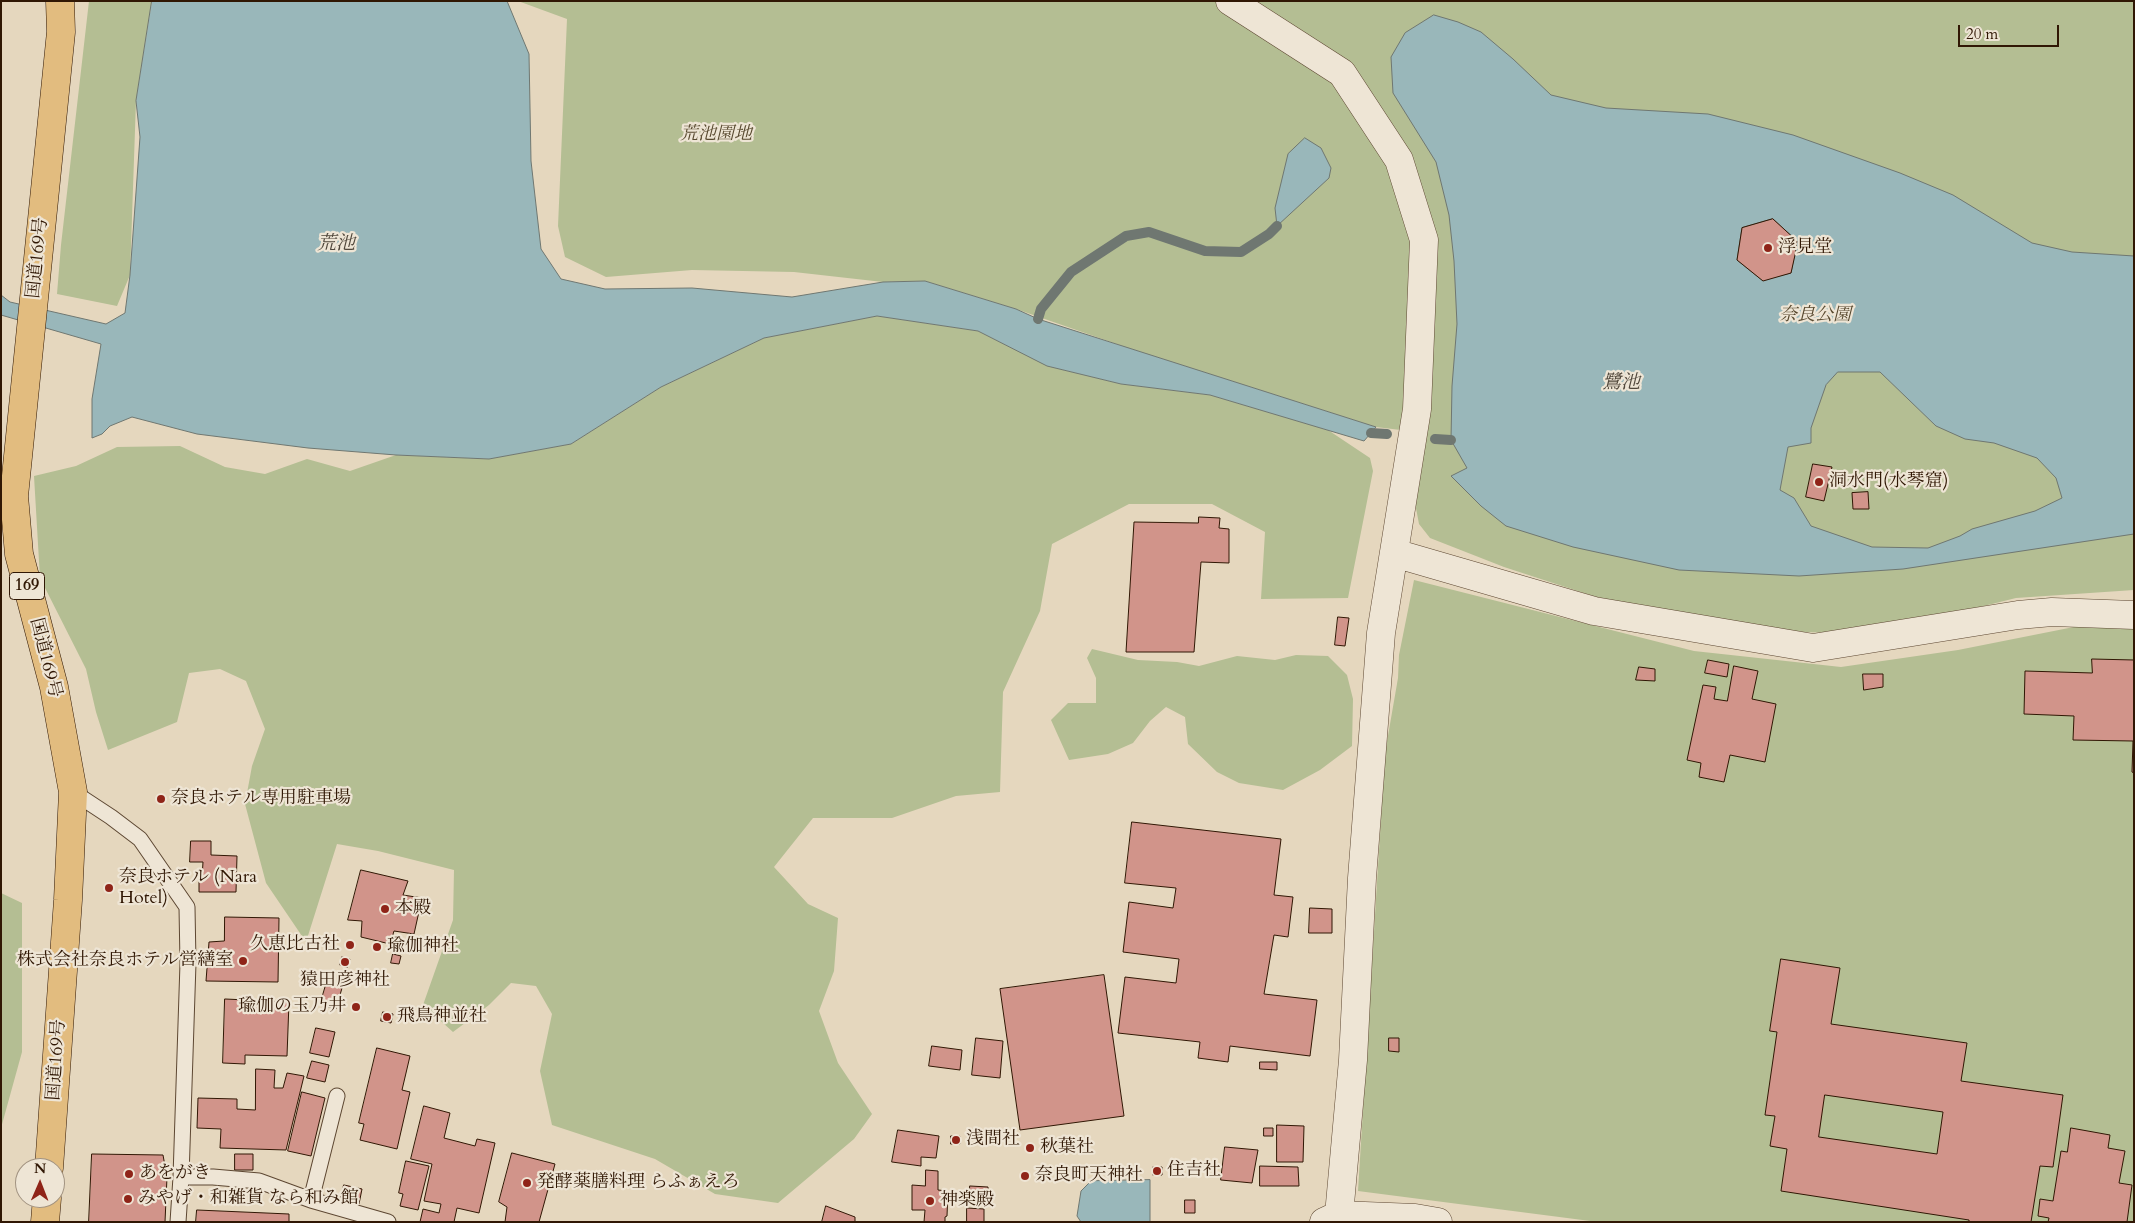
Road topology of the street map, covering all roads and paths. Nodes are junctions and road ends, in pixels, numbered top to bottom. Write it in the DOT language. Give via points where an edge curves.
graph roads {
  1 [pos="60,1"];
  2 [pos="1230,1"];
  3 [pos="1394,553"];
  4 [pos="2134,615"];
  5 [pos="73,792"];
  6 [pos="338,1096"];
  7 [pos="50,1158"];
  8 [pos="181,1176"];
  9 [pos="311,1200"];
  10 [pos="46,1208"];
  11 [pos="1331,1219"];
  12 [pos="45,1222"];
  13 [pos="178,1222"];
  14 [pos="388,1222"];
  15 [pos="1438,1222"];
  1 -- 5 [label="highway, 国道169号 / 169" via="61,32 14,496 19,554 54,686"];
  2 -- 3 [label="street" via="1342,73 1399,160 1424,240 1417,409"];
  3 -- 4 [label="street" via="1594,611 1813,648 2018,615 2052,612"];
  3 -- 11 [label="street" via="1381,634 1362,878 1353,1060"];
  5 -- 7 [label="highway, 国道169号 / 169"];
  5 -- 8 [label="lane" via="140,839 187,907"];
  6 -- 9 [label="lane"];
  8 -- 9 [label="lane" via="260,1181"];
  8 -- 13 [label="lane"];
  9 -- 14 [label="lane"];
  10 -- 12 [label="highway"];
  11 -- 15 [label="street" via="1416,1218"];
}
